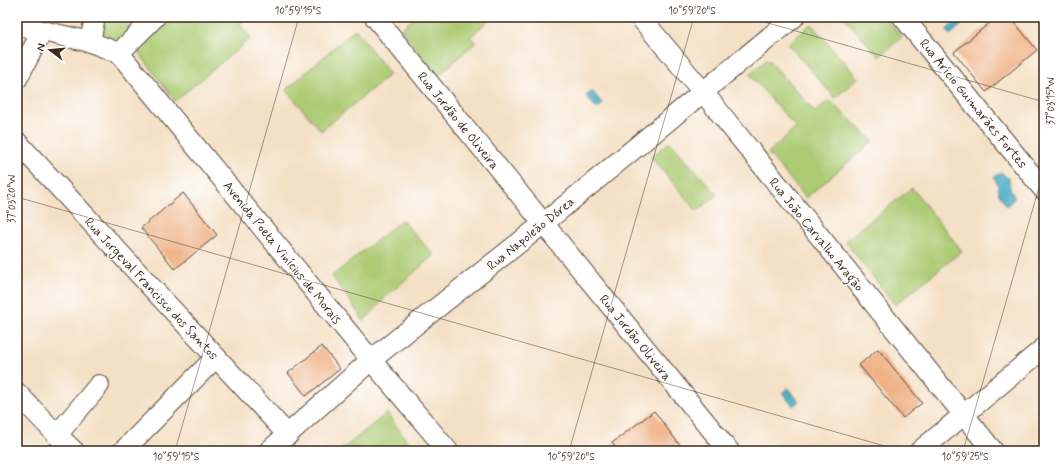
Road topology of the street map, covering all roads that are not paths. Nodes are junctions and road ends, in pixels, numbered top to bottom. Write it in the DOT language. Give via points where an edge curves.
graph roads {
  1 [pos="95,17"];
  2 [pos="375,17"];
  3 [pos="640,17"];
  4 [pos="794,17"];
  5 [pos="903,17"];
  6 [pos="150,19"];
  7 [pos="17,25"];
  8 [pos="42,30"];
  9 [pos="90,42"];
  10 [pos="119,53"];
  11 [pos="17,78"];
  12 [pos="702,92"];
  13 [pos="17,142"];
  14 [pos="1044,190"];
  15 [pos="544,223"];
  16 [pos="1044,348"];
  17 [pos="216,357"];
  18 [pos="372,360"];
  19 [pos="99,385"];
  20 [pos="17,393"];
  21 [pos="964,415"];
  22 [pos="57,435"];
  23 [pos="288,435"];
  24 [pos="74,451"];
  25 [pos="123,451"];
  26 [pos="269,451"];
  27 [pos="448,451"];
  28 [pos="729,451"];
  29 [pos="920,451"];
  30 [pos="993,451"];
  1 -- 9 [label="street"];
  2 -- 15 [label="street, Rua Jordão de Oliveira"];
  3 -- 12 [label="street, Rua João Carvalho Aragão"];
  4 -- 12 [label="street, Rua Napoleão Dórea"];
  5 -- 14 [label="street, Rua Arício Guimarães Fortes"];
  6 -- 10 [label="street"];
  7 -- 8 [label="street"];
  8 -- 9 [label="street"];
  8 -- 11 [label="street"];
  9 -- 10 [label="street"];
  10 -- 18 [label="street, Avenida Poeta Vinícius de Morais"];
  12 -- 15 [label="street, Rua Napoleão Dórea"];
  12 -- 21 [label="street, Rua João Carvalho Aragão"];
  13 -- 17 [label="street, Rua Jorgeval Francisco dos Santos"];
  15 -- 18 [label="street, Rua Napoleão Dórea"];
  15 -- 28 [label="street, Rua Jordão Oliveira"];
  16 -- 21 [label="street"];
  17 -- 23 [label="street, Rua Jorgeval Francisco dos Santos"];
  17 -- 25 [label="street"];
  18 -- 23 [label="street, Rua Napoleão Dórea"];
  18 -- 27 [label="street, Avenida Poeta Vinícius de Morais"];
  19 -- 22 [label="street"];
  20 -- 22 [label="street"];
  21 -- 29 [label="street"];
  21 -- 30 [label="street, Rua João Carvalho Aragão"];
  22 -- 24 [label="street"];
  23 -- 26 [label="street, Rua Napoleão Dórea"];
}
